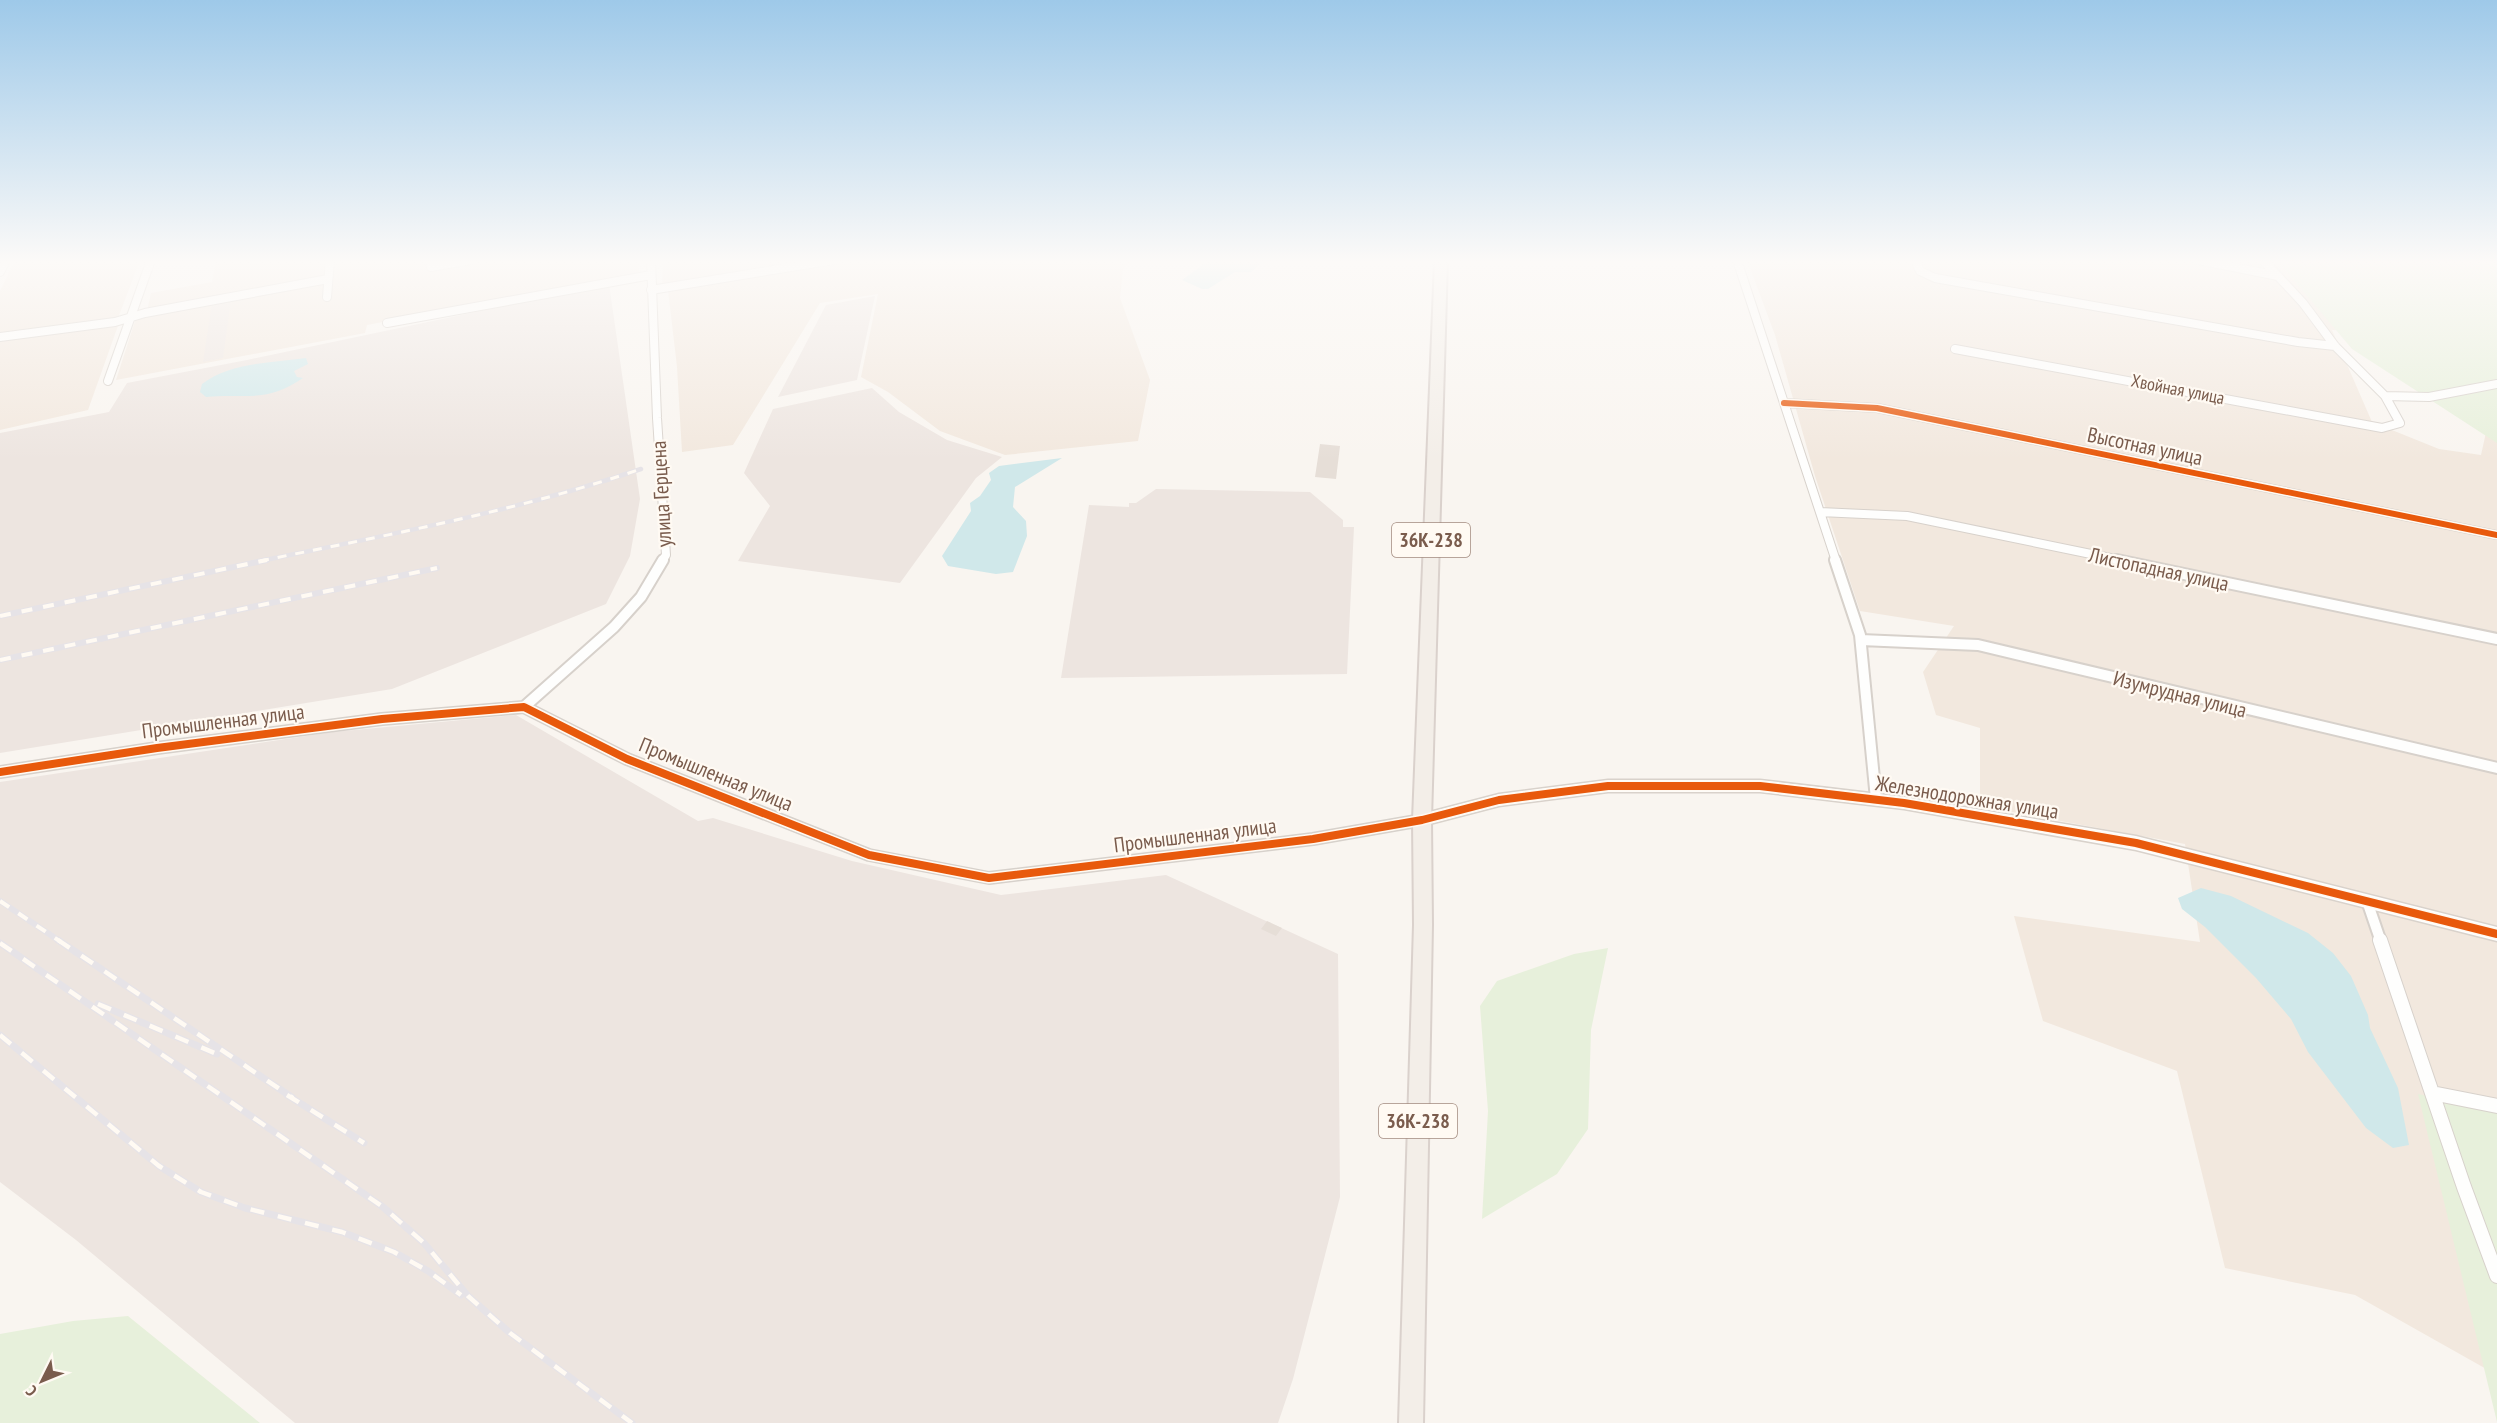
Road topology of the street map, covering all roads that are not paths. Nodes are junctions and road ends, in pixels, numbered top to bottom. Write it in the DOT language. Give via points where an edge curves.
graph roads {
  1 [pos="83,326"];
  2 [pos="127,326"];
  3 [pos="653,326"];
  4 [pos="1439,326"];
  5 [pos="1759,326"];
  6 [pos="2208,326"];
  7 [pos="2320,326"];
  8 [pos="0,338"];
  9 [pos="2335,346"];
  10 [pos="1955,349"];
  11 [pos="108,381"];
  12 [pos="2496,385"];
  13 [pos="2385,396"];
  14 [pos="1784,403"];
  15 [pos="1820,512"];
  16 [pos="2497,534"];
  17 [pos="2497,639"];
  18 [pos="1861,640"];
  19 [pos="524,707"];
  20 [pos="2497,768"];
  21 [pos="0,772"];
  22 [pos="1876,800"];
  23 [pos="1422,820"];
  24 [pos="2367,901"];
  25 [pos="2497,934"];
  26 [pos="2432,1093"];
  27 [pos="2497,1106"];
  28 [pos="2497,1276"];
  29 [pos="1411,1423"];
  1 -- 8 [label="street"];
  2 -- 11 [label="street"];
  3 -- 19 [label="street, улица Герцена" via="666,555 641,597 614,627"];
  4 -- 23 [label="main road, 36К-238"];
  5 -- 14 [label="street"];
  6 -- 9 [label="street"];
  7 -- 9 [label="street"];
  9 -- 13 [label="street"];
  10 -- 13 [label="street, Хвойная улица" via="2382,428 2400,423"];
  12 -- 13 [label="street" via="2429,397"];
  14 -- 15 [label="street"];
  14 -- 16 [label="street, Высотная улица" via="1877,408"];
  15 -- 17 [label="street, Листопадная улица" via="1907,516"];
  15 -- 18 [label="street"];
  18 -- 20 [label="street, Изумрудная улица" via="1978,645"];
  18 -- 22 [label="street"];
  19 -- 21 [label="street, Промышленная улица" via="382,719"];
  19 -- 23 [label="street, Промышленная улица" via="627,759 869,855 989,878 1313,839"];
  22 -- 23 [label="street, Железнодорожная улица" via="1760,786 1608,786 1499,800"];
  22 -- 24 [label="street, Железнодорожная улица" via="2136,843"];
  23 -- 29 [label="main road, 36К-238"];
  24 -- 25 [label="street, Железнодорожная улица"];
  24 -- 26 [label="street"];
  26 -- 27 [label="street"];
  26 -- 28 [label="street"];
}
